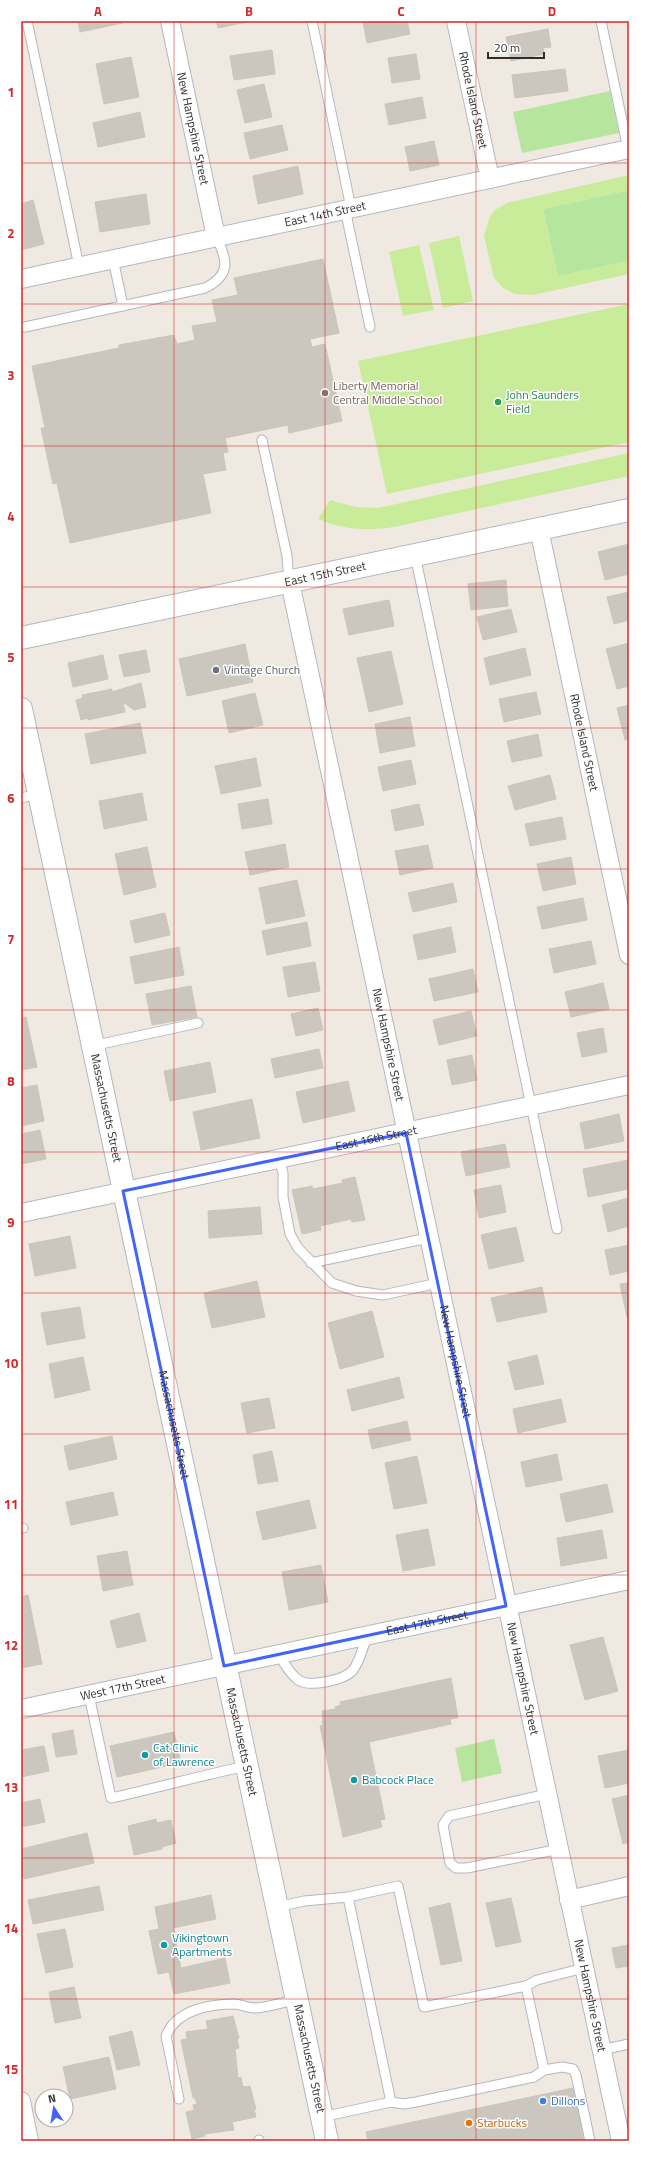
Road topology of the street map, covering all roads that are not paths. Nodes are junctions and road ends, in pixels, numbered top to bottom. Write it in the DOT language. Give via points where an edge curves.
graph roads {
  1 [pos="26,21"];
  2 [pos="170,21"];
  3 [pos="312,21"];
  4 [pos="456,21"];
  5 [pos="601,21"];
  6 [pos="629,149"];
  7 [pos="490,179"];
  8 [pos="348,209"];
  9 [pos="216,237"];
  10 [pos="112,259"];
  11 [pos="79,266"];
  12 [pos="21,279"];
  13 [pos="123,306"];
  14 [pos="25,327"];
  15 [pos="370,327"];
  16 [pos="262,440"];
  17 [pos="629,510"];
  18 [pos="539,529"];
  19 [pos="415,555"];
  20 [pos="290,582"];
  21 [pos="21,638"];
  22 [pos="21,709"];
  23 [pos="30,796"];
  24 [pos="629,955"];
  25 [pos="198,1023"];
  26 [pos="92,1046"];
  27 [pos="629,1085"];
  28 [pos="532,1106"];
  29 [pos="406,1133"];
  30 [pos="279,1159"];
  31 [pos="124,1191"];
  32 [pos="21,1213"];
  33 [pos="557,1229"];
  34 [pos="428,1238"];
  35 [pos="311,1263"];
  36 [pos="438,1283"];
  37 [pos="629,1580"];
  38 [pos="506,1606"];
  39 [pos="367,1636"];
  40 [pos="279,1655"];
  41 [pos="224,1666"];
  42 [pos="89,1695"];
  43 [pos="21,1709"];
  44 [pos="246,1766"];
  45 [pos="547,1794"];
  46 [pos="559,1849"];
  47 [pos="629,1886"];
  48 [pos="348,1897"];
  49 [pos="570,1900"];
  50 [pos="276,1907"];
  51 [pos="584,1968"];
  52 [pos="526,1986"];
  53 [pos="296,2000"];
  54 [pos="629,2044"];
  55 [pos="601,2050"];
  56 [pos="544,2070"];
  57 [pos="179,2099"];
  58 [pos="21,2101"];
  59 [pos="391,2102"];
  60 [pos="322,2117"];
  61 [pos="30,2141"];
  62 [pos="327,2141"];
  63 [pos="590,2141"];
  64 [pos="621,2141"];
  1 -- 11 [label="lane"];
  2 -- 9 [label="street, New Hampshire Street"];
  3 -- 8 [label="lane"];
  4 -- 7 [label="street, Rhode Island Street"];
  5 -- 6 [label="lane"];
  6 -- 7 [label="street, East 14th Street"];
  7 -- 8 [label="street, East 14th Street"];
  8 -- 9 [label="street, East 14th Street"];
  8 -- 15 [label="lane"];
  9 -- 10 [label="street, East 14th Street"];
  9 -- 13 [label="lane" via="224,251 225,267 214,283 205,288"];
  10 -- 11 [label="street, East 14th Street"];
  10 -- 13 [label="lane"];
  11 -- 12 [label="street, East 14th Street"];
  13 -- 14 [label="lane"];
  16 -- 20 [label="lane" via="287,556"];
  17 -- 18 [label="main road, East 15th Street"];
  18 -- 19 [label="main road, East 15th Street"];
  18 -- 24 [label="street, Rhode Island Street"];
  19 -- 20 [label="main road, East 15th Street"];
  19 -- 28 [label="lane"];
  20 -- 21 [label="main road, East 15th Street"];
  20 -- 29 [label="street, New Hampshire Street"];
  22 -- 23 [label="main road, Massachusetts Street"];
  23 -- 26 [label="main road, Massachusetts Street"];
  25 -- 26 [label="lane"];
  26 -- 31 [label="main road, Massachusetts Street"];
  27 -- 28 [label="street, East 16th Street"];
  28 -- 29 [label="street, East 16th Street"];
  28 -- 33 [label="lane"];
  29 -- 30 [label="street, East 16th Street"];
  29 -- 34 [label="street, New Hampshire Street"];
  30 -- 31 [label="street, East 16th Street"];
  30 -- 35 [label="lane" via="290,1234"];
  31 -- 32 [label="street, East 16th Street"];
  31 -- 41 [label="main road, Massachusetts Street"];
  34 -- 35 [label="lane"];
  34 -- 36 [label="street, New Hampshire Street"];
  35 -- 36 [label="lane" via="332,1283 356,1291 383,1295"];
  36 -- 38 [label="street, New Hampshire Street"];
  37 -- 38 [label="street, East 17th Street"];
  38 -- 39 [label="street, East 17th Street"];
  38 -- 45 [label="street, New Hampshire Street"];
  39 -- 40 [label="street, East 17th Street"];
  39 -- 40 [label="lane" via="352,1672 344,1677 311,1684 300,1681"];
  40 -- 41 [label="street, East 17th Street"];
  41 -- 42 [label="street, West 17th Street"];
  41 -- 44 [label="main road, Massachusetts Street"];
  42 -- 43 [label="street, West 17th Street"];
  42 -- 44 [label="lane" via="111,1798"];
  44 -- 50 [label="main road, Massachusetts Street"];
  45 -- 46 [label="street, New Hampshire Street"];
  45 -- 46 [label="lane" via="449,1816 443,1825 450,1863 456,1868 467,1868"];
  46 -- 49 [label="street, New Hampshire Street"];
  47 -- 49 [label="street"];
  48 -- 50 [label="lane" via="304,1900"];
  48 -- 52 [label="lane" via="398,1886 424,2007"];
  48 -- 59 [label="lane"];
  49 -- 51 [label="street, New Hampshire Street"];
  50 -- 53 [label="main road, Massachusetts Street"];
  51 -- 52 [label="lane" via="537,1980"];
  51 -- 55 [label="street, New Hampshire Street"];
  52 -- 56 [label="lane"];
  53 -- 57 [label="lane" via="256,2008 235,2004 220,2005 187,2012 176,2018 166,2036"];
  53 -- 60 [label="main road, Massachusetts Street"];
  54 -- 55 [label="lane"];
  55 -- 64 [label="street, New Hampshire Street"];
  56 -- 59 [label="lane" via="534,2077 423,2101 404,2104"];
  56 -- 63 [label="lane" via="562,2067 572,2069 576,2075"];
  58 -- 61 [label="street"];
  59 -- 60 [label="lane"];
  60 -- 62 [label="main road, Massachusetts Street"];
}
